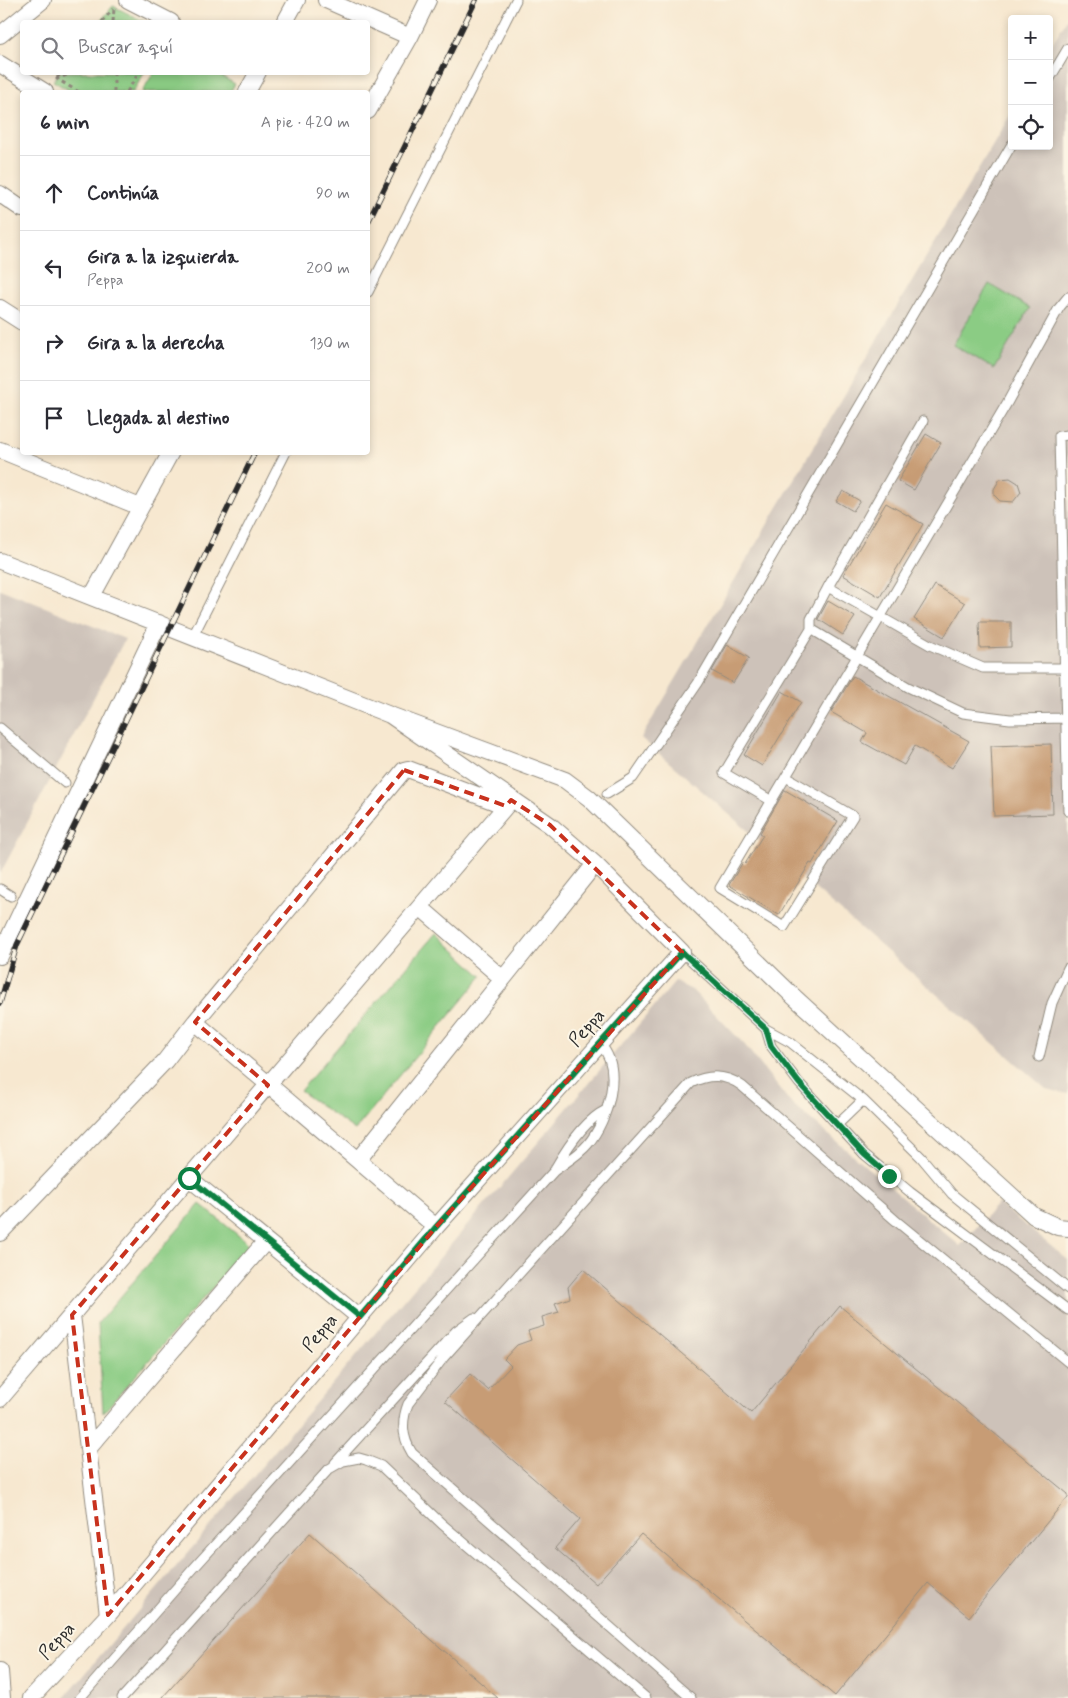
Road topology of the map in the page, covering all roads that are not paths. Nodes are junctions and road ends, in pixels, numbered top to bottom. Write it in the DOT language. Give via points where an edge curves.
graph roads {
  1 [pos="43,0"];
  2 [pos="297,0"];
  3 [pos="326,0"];
  4 [pos="428,0"];
  5 [pos="516,0"];
  6 [pos="119,4"];
  7 [pos="165,20"];
  8 [pos="286,20"];
  9 [pos="0,36"];
  10 [pos="410,37"];
  11 [pos="1068,48"];
  12 [pos="0,64"];
  13 [pos="1053,73"];
  14 [pos="256,75"];
  15 [pos="42,90"];
  16 [pos="249,90"];
  17 [pos="370,107"];
  18 [pos="1009,150"];
  19 [pos="0,194"];
  20 [pos="20,207"];
  21 [pos="370,288"];
  22 [pos="1068,297"];
  23 [pos="0,308"];
  24 [pos="20,321"];
  25 [pos="923,421"];
  26 [pos="1068,435"];
  27 [pos="0,450"];
  28 [pos="169,455"];
  29 [pos="284,455"];
  30 [pos="140,507"];
  31 [pos="1065,534"];
  32 [pos="0,561"];
  33 [pos="828,587"];
  34 [pos="92,596"];
  35 [pos="880,617"];
  36 [pos="159,624"];
  37 [pos="811,629"];
  38 [pos="192,638"];
  39 [pos="858,656"];
  40 [pos="1066,668"];
  41 [pos="390,715"];
  42 [pos="1067,718"];
  43 [pos="0,728"];
  44 [pos="786,777"];
  45 [pos="65,783"];
  46 [pos="607,794"];
  47 [pos="772,801"];
  48 [pos="509,803"];
  49 [pos="1068,811"];
  50 [pos="594,864"];
  51 [pos="0,890"];
  52 [pos="11,896"];
  53 [pos="420,907"];
  54 [pos="682,952"];
  55 [pos="0,956"];
  56 [pos="1068,968"];
  57 [pos="502,979"];
  58 [pos="195,1022"];
  59 [pos="766,1029"];
  60 [pos="600,1044"];
  61 [pos="1039,1057"];
  62 [pos="268,1085"];
  63 [pos="863,1100"];
  64 [pos="837,1125"];
  65 [pos="358,1160"];
  66 [pos="189,1178"];
  67 [pos="436,1227"];
  68 [pos="1068,1228"];
  69 [pos="0,1234"];
  70 [pos="266,1241"];
  71 [pos="1068,1289"];
  72 [pos="490,1306"];
  73 [pos="1068,1310"];
  74 [pos="72,1315"];
  75 [pos="360,1317"];
  76 [pos="1068,1362"];
  77 [pos="0,1399"];
  78 [pos="88,1449"];
  79 [pos="329,1469"];
  80 [pos="108,1616"];
  81 [pos="0,1671"];
  82 [pos="2,1698"];
  83 [pos="31,1698"];
  84 [pos="80,1698"];
  85 [pos="122,1698"];
  86 [pos="646,1698"];
  87 [pos="691,1698"];
  1 -- 9 [label="street"];
  2 -- 8 [label="street"];
  3 -- 10 [label="street"];
  4 -- 10 [label="street"];
  5 -- 21 [label="lane"];
  6 -- 7 [label="street"];
  10 -- 17 [label="street"];
  11 -- 13 [label="lane"];
  12 -- 15 [label="street"];
  14 -- 16 [label="street"];
  18 -- 46 [label="lane" via="698,683 633,778"];
  19 -- 20 [label="street"];
  22 -- 35 [label="lane"];
  23 -- 24 [label="street"];
  25 -- 33 [label="lane"];
  26 -- 31 [label="lane" via="1059,436"];
  27 -- 30 [label="street"];
  28 -- 30 [label="street"];
  29 -- 38 [label="lane"];
  30 -- 34 [label="street"];
  31 -- 40 [label="lane"];
  32 -- 34 [label="street"];
  33 -- 35 [label="lane"];
  33 -- 37 [label="lane" via="811,619"];
  34 -- 36 [label="street"];
  35 -- 39 [label="lane"];
  35 -- 40 [label="lane" via="930,645 983,668"];
  36 -- 38 [label="street"];
  36 -- 55 [label="street"];
  37 -- 39 [label="lane"];
  37 -- 47 [label="lane" via="724,773"];
  38 -- 41 [label="street"];
  39 -- 42 [label="lane" via="908,687 963,713 1010,719"];
  39 -- 44 [label="lane"];
  40 -- 42 [label="lane"];
  41 -- 48 [label="street"];
  41 -- 68 [label="street" via="565,780 589,798 793,996 1034,1216"];
  42 -- 49 [label="lane"];
  43 -- 45 [label="lane"];
  44 -- 47 [label="lane"];
  44 -- 47 [label="lane" via="853,816 784,927 720,888"];
  48 -- 50 [label="street" via="550,826"];
  48 -- 53 [label="street"];
  48 -- 58 [label="street" via="404,770"];
  50 -- 54 [label="street"];
  50 -- 57 [label="street"];
  51 -- 52 [label="lane"];
  53 -- 57 [label="street"];
  53 -- 62 [label="street"];
  54 -- 59 [label="lane"];
  54 -- 60 [label="street, Peppa"];
  56 -- 61 [label="lane" via="1052,1003"];
  57 -- 65 [label="street"];
  58 -- 62 [label="street"];
  58 -- 69 [label="street" via="165,1061"];
  59 -- 63 [label="lane" via="790,1042"];
  59 -- 64 [label="lane" via="771,1046"];
  60 -- 67 [label="street, Peppa"];
  60 -- 84 [label="lane" via="609,1057 612,1084 598,1130 586,1146 554,1171"];
  62 -- 65 [label="street"];
  62 -- 66 [label="street"];
  63 -- 64 [label="lane"];
  63 -- 71 [label="lane" via="921,1157 952,1194"];
  64 -- 73 [label="lane" via="864,1154 910,1192"];
  65 -- 67 [label="street"];
  66 -- 70 [label="street"];
  66 -- 74 [label="street"];
  67 -- 75 [label="street, Peppa"];
  70 -- 75 [label="street"];
  70 -- 78 [label="street"];
  72 -- 76 [label="lane" via="691,1083 715,1076 742,1086 895,1220"];
  72 -- 79 [label="lane" via="456,1331"];
  72 -- 87 [label="lane" via="444,1357 408,1404 403,1429 407,1446 419,1460"];
  74 -- 77 [label="street"];
  74 -- 78 [label="street"];
  75 -- 80 [label="street, Peppa"];
  78 -- 80 [label="street"];
  79 -- 85 [label="lane"];
  79 -- 86 [label="lane" via="351,1459 366,1460 380,1466 442,1524"];
  80 -- 83 [label="street, Peppa"];
  81 -- 82 [label="street"];
}
